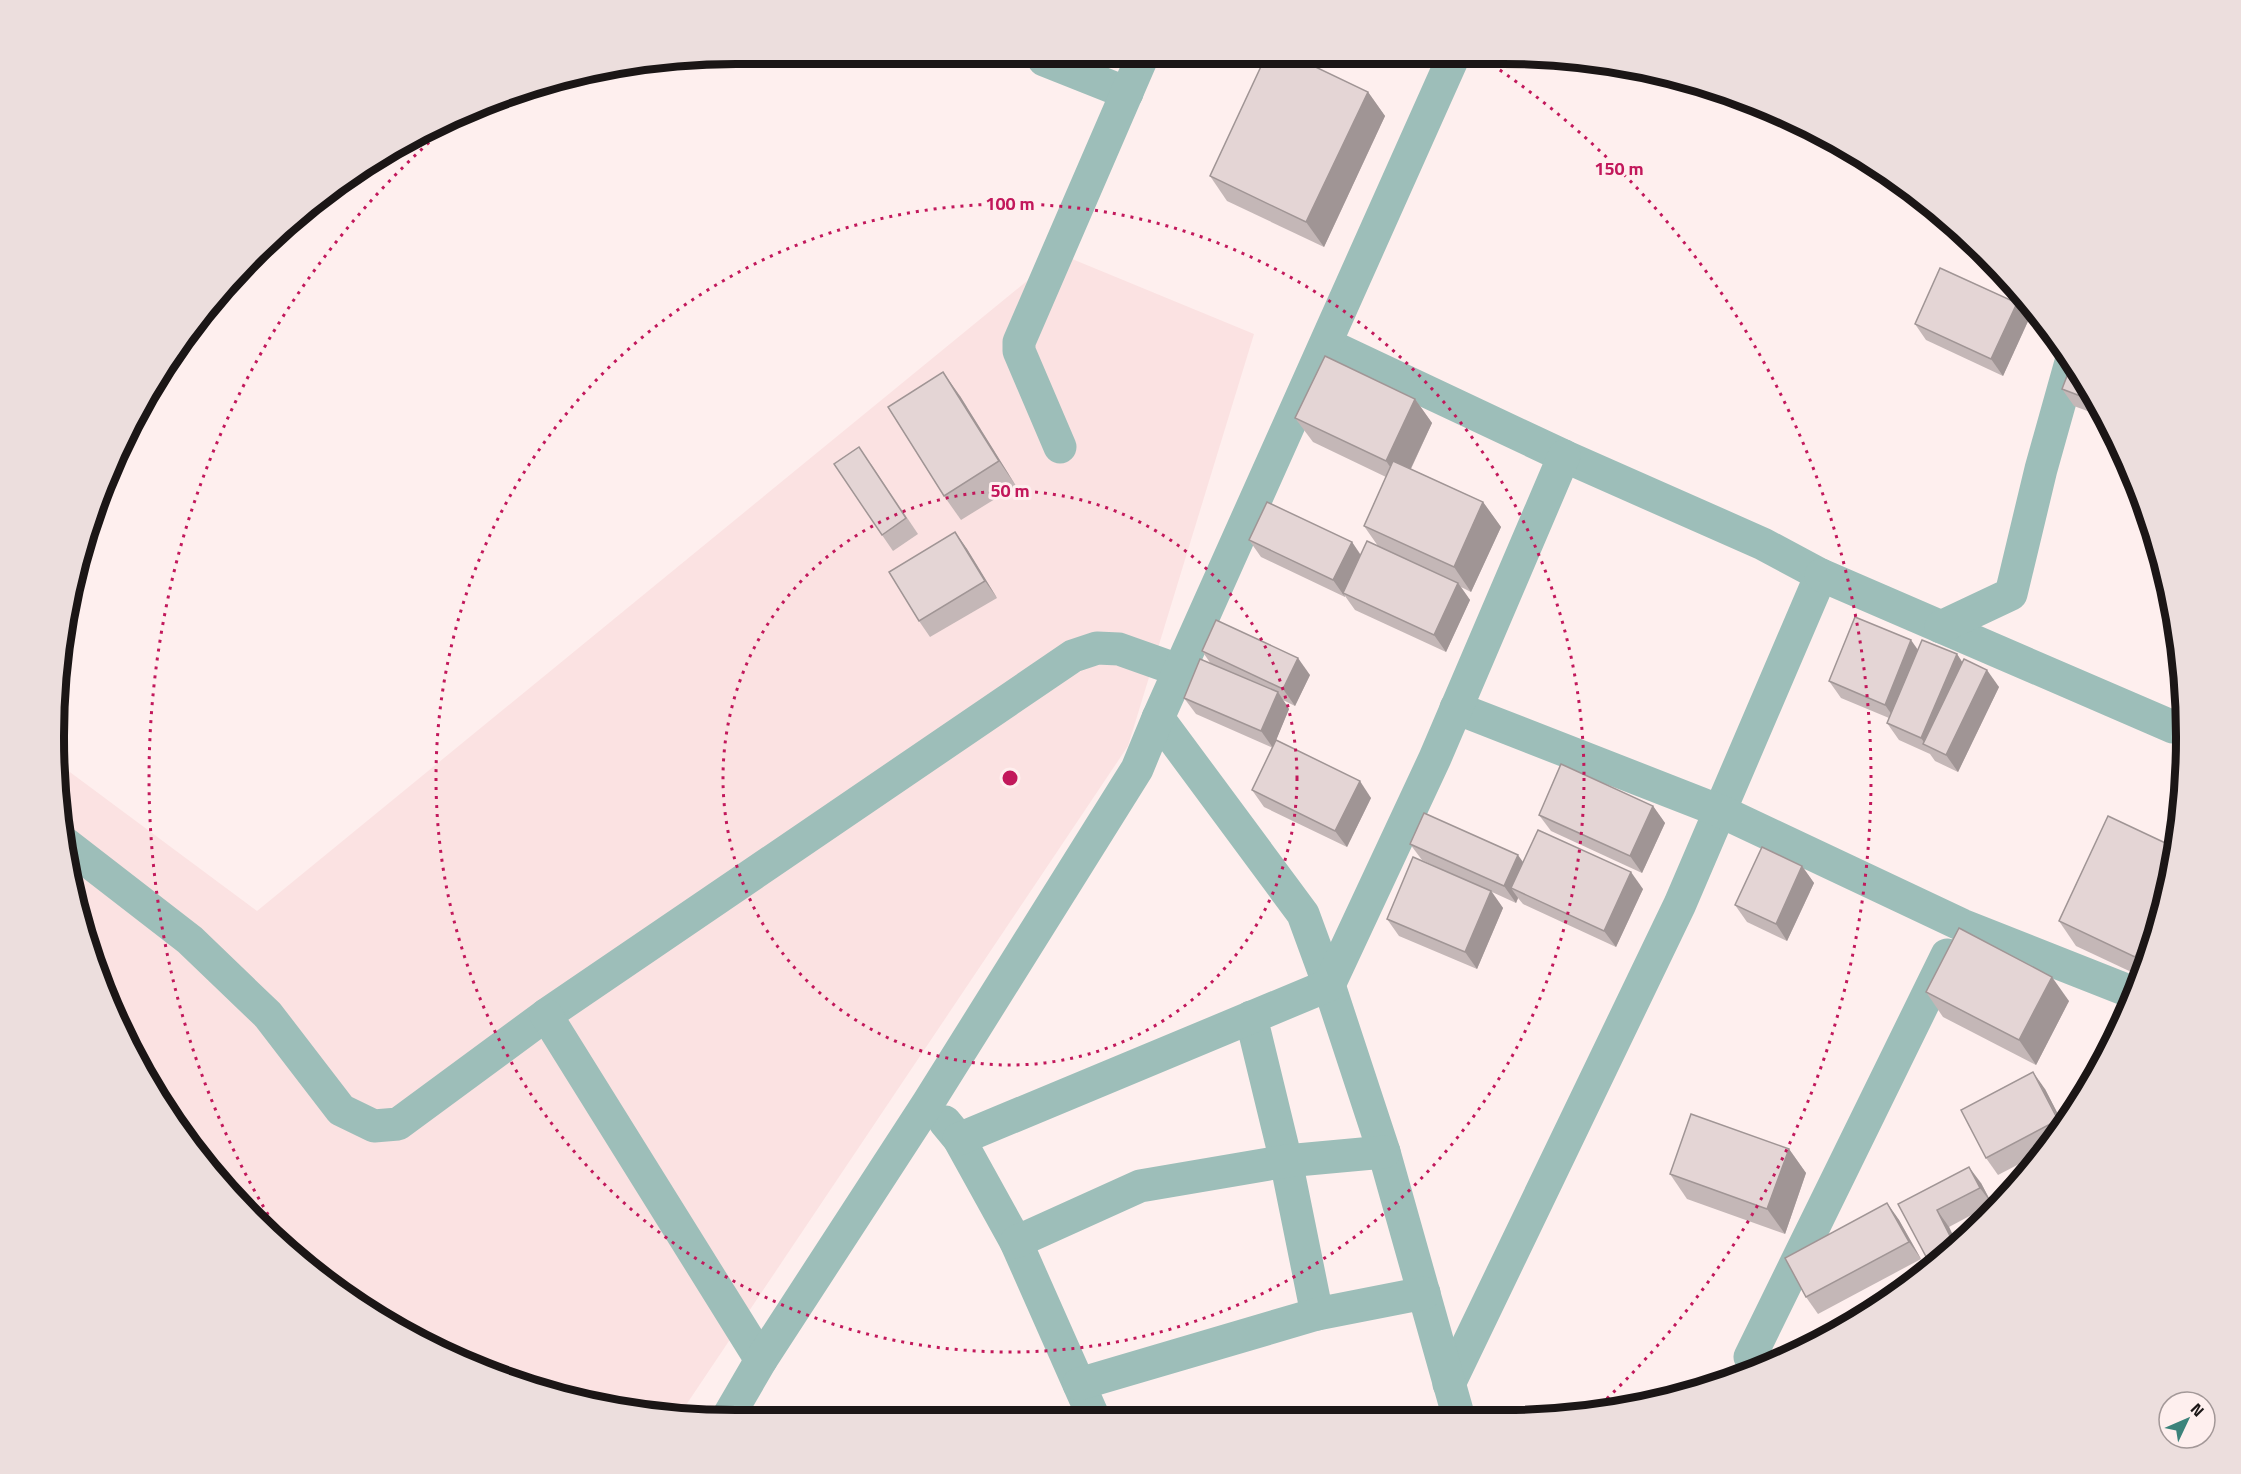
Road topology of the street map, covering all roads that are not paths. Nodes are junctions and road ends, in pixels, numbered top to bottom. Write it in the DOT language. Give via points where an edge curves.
graph roads {
  1 [pos="1054,64"];
  2 [pos="1139,64"];
  3 [pos="1450,64"];
  4 [pos="1127,93"];
  5 [pos="1326,345"];
  6 [pos="2068,372"];
  7 [pos="1060,447"];
  8 [pos="1564,456"];
  9 [pos="1821,575"];
  10 [pos="1941,627"];
  11 [pos="1181,670"];
  12 [pos="1456,708"];
  13 [pos="1158,718"];
  14 [pos="2173,727"];
  15 [pos="1720,811"];
  16 [pos="74,850"];
  17 [pos="1962,925"];
  18 [pos="1329,985"];
  19 [pos="2127,990"];
  20 [pos="546,1015"];
  21 [pos="1251,1017"];
  22 [pos="928,1102"];
  23 [pos="959,1139"];
  24 [pos="1384,1152"];
  25 [pos="1286,1161"];
  26 [pos="1016,1242"];
  27 [pos="1424,1293"];
  28 [pos="1317,1314"];
  29 [pos="1750,1357"];
  30 [pos="761,1360"];
  31 [pos="1079,1384"];
  32 [pos="1449,1384"];
  33 [pos="732,1410"];
  34 [pos="1090,1410"];
  35 [pos="1457,1410"];
  1 -- 4 [label="street"];
  2 -- 4 [label="street"];
  3 -- 5 [label="street"];
  4 -- 7 [label="street" via="1019,342 1019,351"];
  5 -- 8 [label="street"];
  5 -- 11 [label="street"];
  6 -- 10 [label="street" via="2010,594"];
  8 -- 9 [label="street" via="1763,544"];
  8 -- 12 [label="street"];
  9 -- 10 [label="street"];
  9 -- 15 [label="street"];
  10 -- 14 [label="street"];
  11 -- 13 [label="street"];
  11 -- 20 [label="street" via="1119,649 1097,648 1073,656"];
  12 -- 15 [label="street"];
  12 -- 18 [label="street"];
  13 -- 18 [label="street" via="1303,914"];
  13 -- 22 [label="street" via="1137,769"];
  15 -- 17 [label="street"];
  15 -- 32 [label="street" via="1680,904"];
  16 -- 20 [label="street" via="190,940 268,1015 341,1110 374,1126 398,1124"];
  17 -- 19 [label="street"];
  17 -- 29 [label="street"];
  18 -- 21 [label="street"];
  18 -- 24 [label="street"];
  20 -- 30 [label="street"];
  21 -- 23 [label="street"];
  21 -- 25 [label="street"];
  22 -- 23 [label="street"];
  22 -- 30 [label="street"];
  23 -- 26 [label="street"];
  24 -- 25 [label="street"];
  24 -- 27 [label="street"];
  25 -- 26 [label="street" via="1140,1186"];
  25 -- 28 [label="street"];
  26 -- 31 [label="street"];
  27 -- 28 [label="street"];
  27 -- 32 [label="street"];
  28 -- 31 [label="street"];
  30 -- 33 [label="street"];
  31 -- 34 [label="street"];
  32 -- 35 [label="street"];
}
